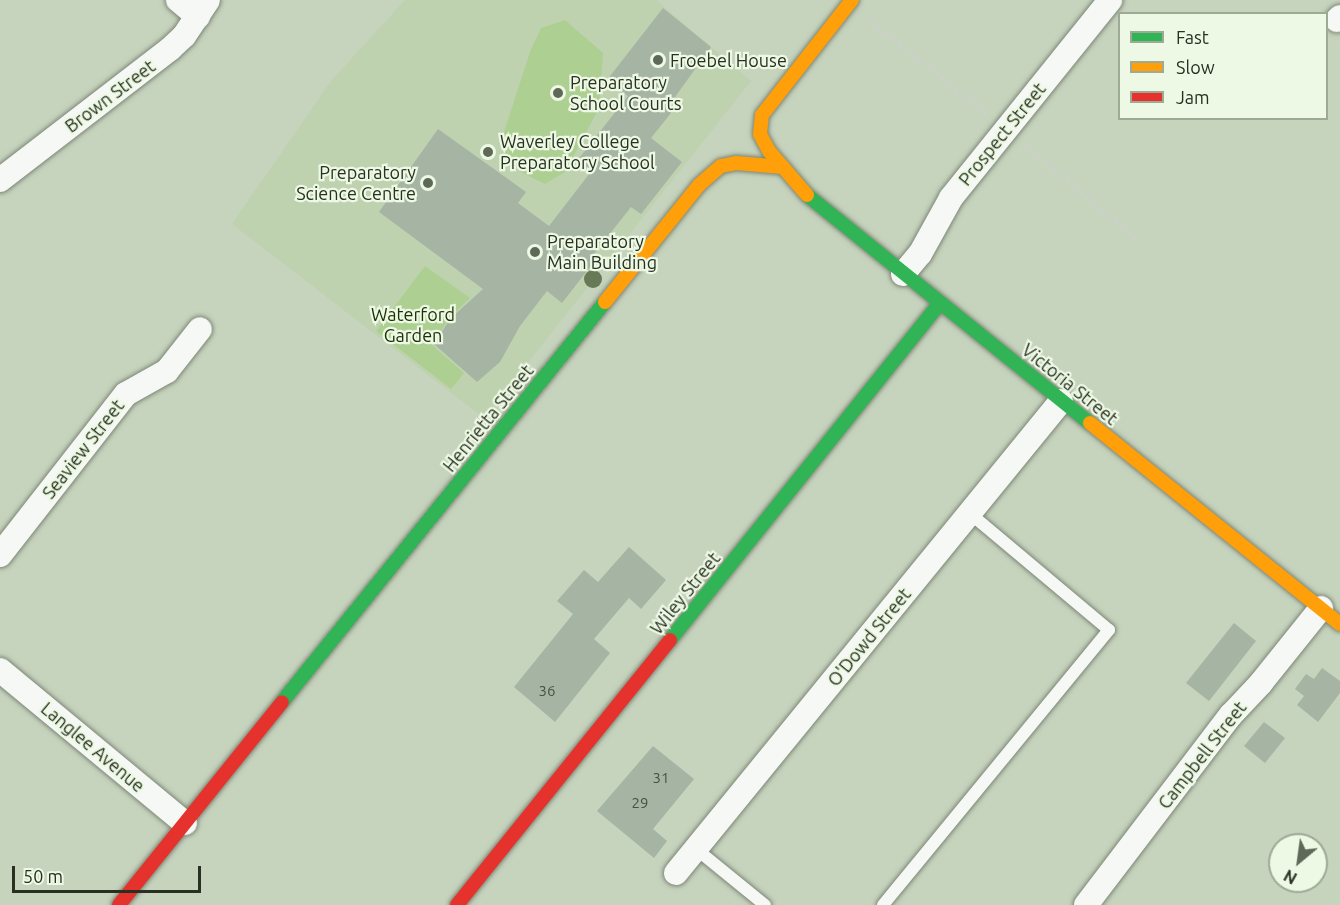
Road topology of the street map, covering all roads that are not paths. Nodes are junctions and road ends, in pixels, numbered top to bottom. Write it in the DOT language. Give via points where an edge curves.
graph roads {
  1 [pos="178,0"];
  2 [pos="1110,0"];
  3 [pos="850,2"];
  4 [pos="203,9"];
  5 [pos="783,167"];
  6 [pos="0,180"];
  7 [pos="903,274"];
  8 [pos="940,303"];
  9 [pos="200,330"];
  10 [pos="1061,401"];
  11 [pos="970,514"];
  12 [pos="0,555"];
  13 [pos="1321,608"];
  14 [pos="1340,624"];
  15 [pos="0,670"];
  16 [pos="185,823"];
  17 [pos="696,849"];
  18 [pos="676,873"];
  19 [pos="119,905"];
  20 [pos="457,905"];
  21 [pos="765,905"];
  22 [pos="883,905"];
  23 [pos="1086,905"];
  1 -- 4 [label="street"];
  2 -- 7 [label="street, Prospect Street" via="951,198 920,254"];
  3 -- 5 [label="street" via="783,83 762,116 760,134"];
  4 -- 6 [label="street, Brown Street" via="170,49"];
  5 -- 7 [label="street, Victoria Street" via="808,196"];
  5 -- 16 [label="street, Henrietta Street" via="736,163 721,166 699,185"];
  7 -- 8 [label="street, Victoria Street"];
  8 -- 10 [label="street, Victoria Street"];
  8 -- 20 [label="street, Wiley Street"];
  9 -- 12 [label="street, Seaview Street" via="167,371 126,394"];
  10 -- 11 [label="street, O'Dowd Street"];
  10 -- 13 [label="street, Victoria Street"];
  11 -- 17 [label="street, O'Dowd Street"];
  11 -- 22 [label="lane" via="1109,630"];
  13 -- 14 [label="street, Victoria Street"];
  13 -- 23 [label="street, Campbell Street" via="1231,715"];
  15 -- 16 [label="street, Langlee Avenue"];
  16 -- 19 [label="street, Henrietta Street"];
  17 -- 18 [label="street, O'Dowd Street"];
  17 -- 21 [label="lane"];
}
